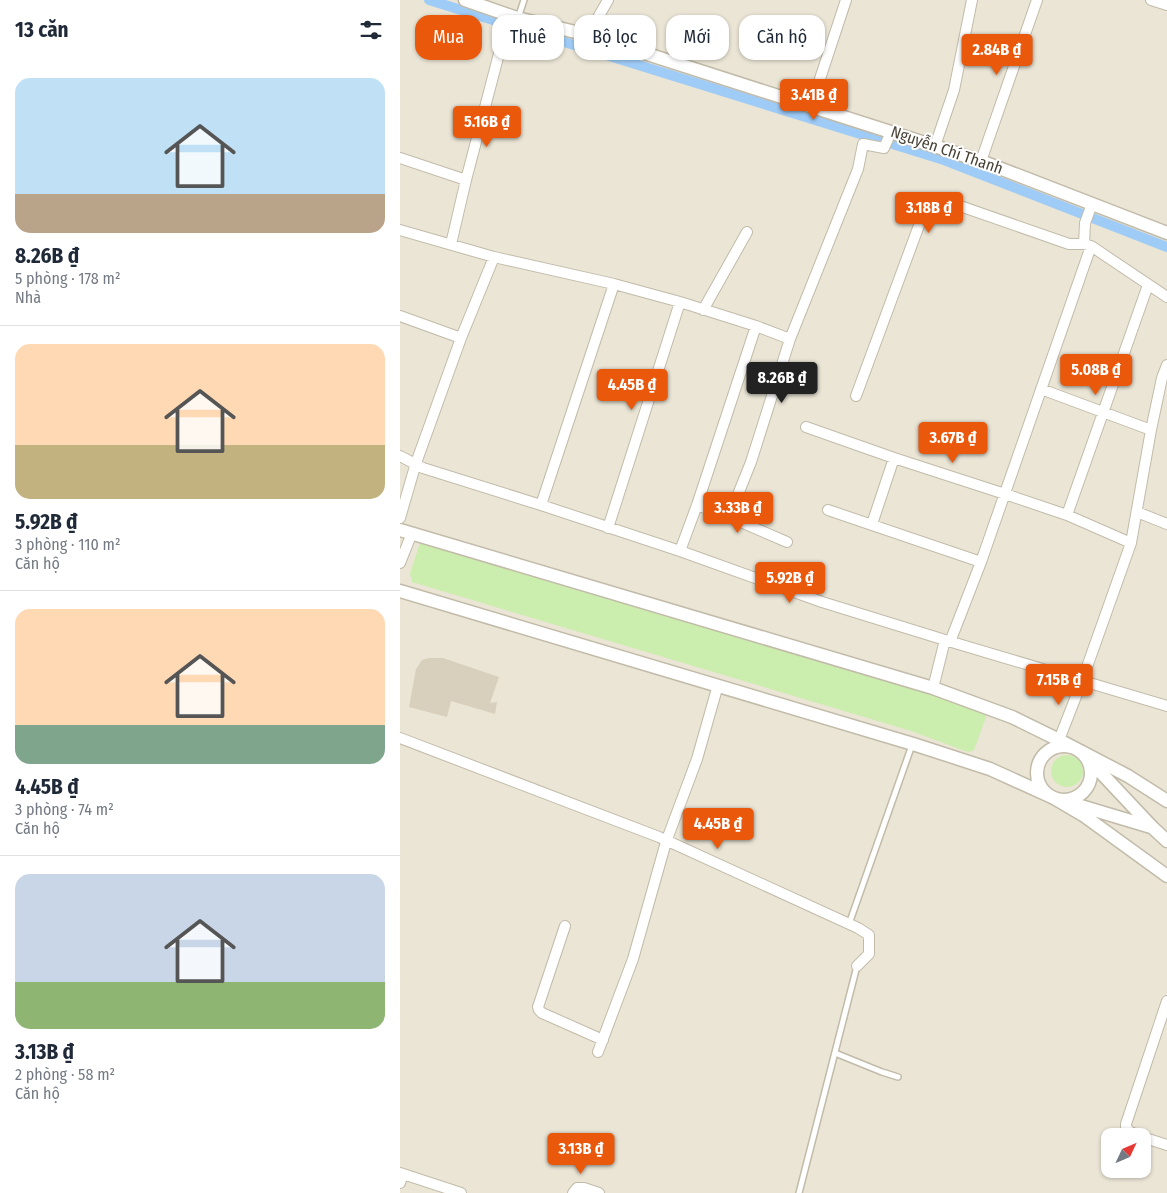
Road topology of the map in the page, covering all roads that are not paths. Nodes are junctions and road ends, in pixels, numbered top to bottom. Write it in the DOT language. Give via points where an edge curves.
graph roads {
  1 [pos="465,0"];
  2 [pos="524,0"];
  3 [pos="608,0"];
  4 [pos="846,0"];
  5 [pos="972,0"];
  6 [pos="1037,0"];
  7 [pos="1151,0"];
  8 [pos="1167,5"];
  9 [pos="508,15"];
  10 [pos="518,15"];
  11 [pos="599,15"];
  12 [pos="656,57"];
  13 [pos="497,60"];
  14 [pos="811,106"];
  15 [pos="888,138"];
  16 [pos="935,146"];
  17 [pos="400,158"];
  18 [pos="981,161"];
  19 [pos="466,180"];
  20 [pos="1092,204"];
  21 [pos="400,230"];
  22 [pos="746,232"];
  23 [pos="1167,233"];
  24 [pos="451,244"];
  25 [pos="1087,245"];
  26 [pos="494,257"];
  27 [pos="614,284"];
  28 [pos="1148,285"];
  29 [pos="1167,297"];
  30 [pos="680,302"];
  31 [pos="703,310"];
  32 [pos="400,316"];
  33 [pos="756,326"];
  34 [pos="461,338"];
  35 [pos="790,339"];
  36 [pos="1167,365"];
  37 [pos="1041,389"];
  38 [pos="856,396"];
  39 [pos="1103,412"];
  40 [pos="806,427"];
  41 [pos="1151,430"];
  42 [pos="400,456"];
  43 [pos="894,458"];
  44 [pos="416,463"];
  45 [pos="1005,494"];
  46 [pos="541,505"];
  47 [pos="697,505"];
  48 [pos="828,510"];
  49 [pos="1137,512"];
  50 [pos="1067,515"];
  51 [pos="730,517"];
  52 [pos="400,518"];
  53 [pos="872,524"];
  54 [pos="1167,524"];
  55 [pos="608,528"];
  56 [pos="406,532"];
  57 [pos="787,542"];
  58 [pos="1131,543"];
  59 [pos="680,551"];
  60 [pos="981,562"];
  61 [pos="400,563"];
  62 [pos="400,591"];
  63 [pos="947,641"];
  64 [pos="1082,681"];
  65 [pos="718,686"];
  66 [pos="933,688"];
  67 [pos="1165,703"];
  68 [pos="400,738"];
  69 [pos="1059,740"];
  70 [pos="913,744"];
  71 [pos="1082,752"];
  72 [pos="1058,800"];
  73 [pos="1167,801"];
  74 [pos="1153,828"];
  75 [pos="666,840"];
  76 [pos="1167,841"];
  77 [pos="1167,876"];
  78 [pos="849,924"];
  79 [pos="565,926"];
  80 [pos="857,966"];
  81 [pos="1167,1001"];
  82 [pos="603,1040"];
  83 [pos="598,1052"];
  84 [pos="835,1053"];
  85 [pos="898,1077"];
  86 [pos="1127,1128"];
  87 [pos="1151,1140"];
  88 [pos="1167,1145"];
  89 [pos="401,1177"];
  90 [pos="461,1193"];
  91 [pos="573,1193"];
  92 [pos="599,1193"];
  93 [pos="799,1193"];
  1 -- 9 [label="street, Nguyễn Chí Thanh"];
  2 -- 10 [label="lane"];
  3 -- 11 [label="street"];
  4 -- 14 [label="street"];
  5 -- 16 [label="street" via="954,90"];
  6 -- 18 [label="street"];
  7 -- 8 [label="street"];
  12 -- 14 [label="street, Nguyễn Chí Thanh"];
  13 -- 19 [label="street"];
  14 -- 15 [label="street, Nguyễn Chí Thanh"];
  15 -- 16 [label="street, Nguyễn Chí Thanh"];
  15 -- 35 [label="street" via="884,148 864,144 858,169"];
  16 -- 18 [label="street, Nguyễn Chí Thanh"];
  17 -- 19 [label="street"];
  18 -- 20 [label="street, Nguyễn Chí Thanh"];
  19 -- 24 [label="street"];
  20 -- 23 [label="street, Nguyễn Chí Thanh"];
  20 -- 25 [label="street" via="1085,223"];
  21 -- 24 [label="street"];
  22 -- 31 [label="street"];
  24 -- 26 [label="street"];
  25 -- 28 [label="street"];
  25 -- 37 [label="street"];
  25 -- 38 [label="street" via="1069,244 937,198 931,199"];
  26 -- 27 [label="street"];
  26 -- 34 [label="street"];
  27 -- 30 [label="street"];
  27 -- 46 [label="street"];
  28 -- 29 [label="street"];
  28 -- 39 [label="street"];
  30 -- 31 [label="street"];
  30 -- 55 [label="street"];
  31 -- 33 [label="street"];
  32 -- 34 [label="street"];
  33 -- 35 [label="street"];
  33 -- 47 [label="street"];
  34 -- 44 [label="street"];
  35 -- 51 [label="street"];
  36 -- 41 [label="street"];
  37 -- 39 [label="street"];
  37 -- 45 [label="street"];
  39 -- 41 [label="street"];
  39 -- 50 [label="street"];
  40 -- 43 [label="street"];
  41 -- 49 [label="street"];
  42 -- 44 [label="street"];
  43 -- 45 [label="street"];
  43 -- 53 [label="street"];
  44 -- 46 [label="street" via="423,468"];
  44 -- 52 [label="street"];
  45 -- 50 [label="street"];
  45 -- 60 [label="street"];
  46 -- 55 [label="street"];
  47 -- 51 [label="street"];
  47 -- 59 [label="street"];
  48 -- 53 [label="street"];
  49 -- 54 [label="street"];
  49 -- 58 [label="street"];
  50 -- 58 [label="street"];
  51 -- 57 [label="street"];
  53 -- 60 [label="street"];
  55 -- 59 [label="street"];
  56 -- 61 [label="street"];
  56 -- 66 [label="street"];
  58 -- 64 [label="street"];
  59 -- 63 [label="street" via="822,602"];
  60 -- 63 [label="street"];
  62 -- 65 [label="street"];
  63 -- 64 [label="street"];
  63 -- 66 [label="street"];
  64 -- 67 [label="street"];
  64 -- 69 [label="street"];
  65 -- 70 [label="street"];
  65 -- 75 [label="street" via="697,759"];
  66 -- 69 [label="street"];
  68 -- 75 [label="street"];
  69 -- 71 [label="street"];
  70 -- 72 [label="street" via="990,770"];
  70 -- 78 [label="lane"];
  71 -- 72 [label="street" via="1092,772 1087,790 1072,800"];
  71 -- 72 [label="street" via="1061,746 1052,748 1040,760 1037,769 1040,786 1046,794"];
  71 -- 73 [label="street"];
  71 -- 74 [label="street"];
  72 -- 74 [label="street"];
  72 -- 77 [label="street" via="1084,815"];
  74 -- 76 [label="street"];
  75 -- 78 [label="street"];
  75 -- 82 [label="street" via="633,959"];
  78 -- 80 [label="street" via="868,935 869,954"];
  79 -- 82 [label="street" via="538,1010"];
  80 -- 84 [label="lane"];
  81 -- 86 [label="street"];
  82 -- 83 [label="street"];
  84 -- 85 [label="lane"];
  84 -- 93 [label="lane"];
  87 -- 88 [label="street"];
  89 -- 90 [label="street"];
  91 -- 92 [label="street" via="582,1187"];
}
